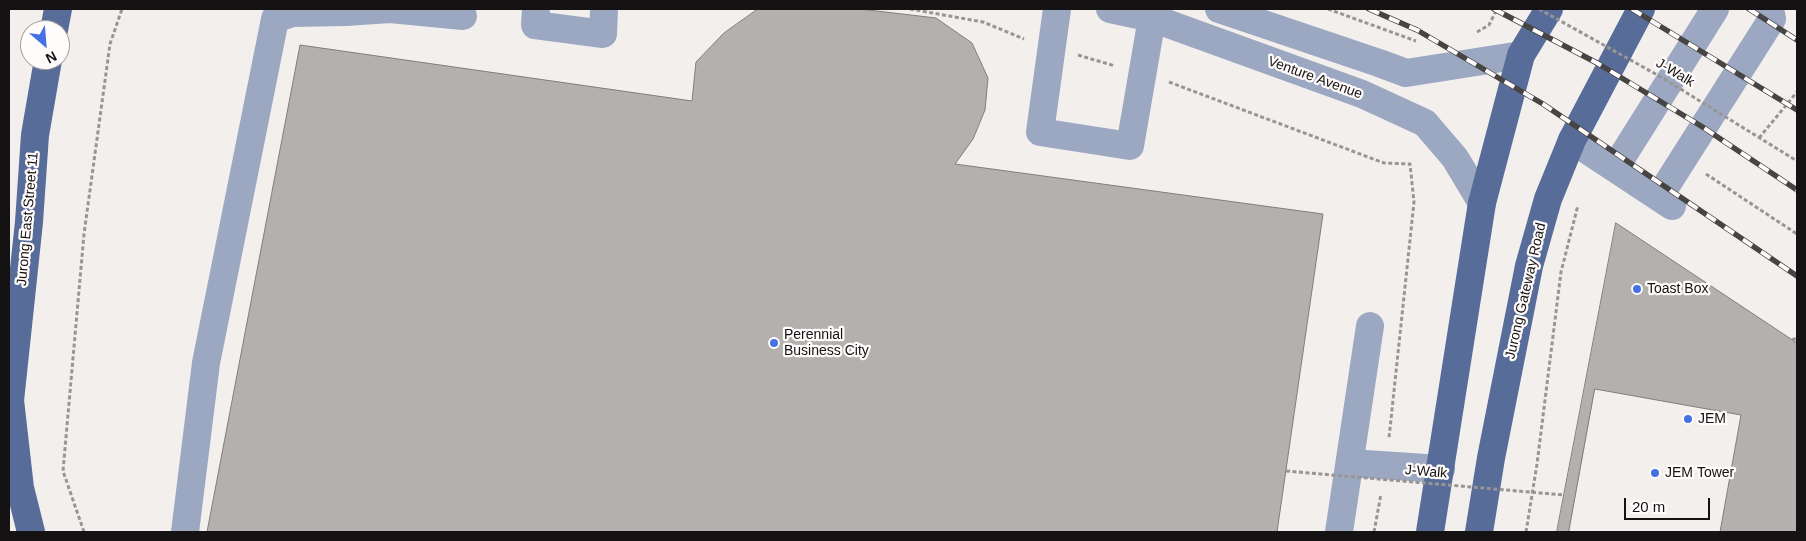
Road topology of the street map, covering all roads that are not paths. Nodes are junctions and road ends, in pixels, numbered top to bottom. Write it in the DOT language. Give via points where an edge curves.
graph roads {
  1 [pos="536,9"];
  2 [pos="604,9"];
  3 [pos="1057,9"];
  4 [pos="1110,9"];
  5 [pos="1219,9"];
  6 [pos="1549,9"];
  7 [pos="1641,9"];
  8 [pos="1715,9"];
  9 [pos="1770,9"];
  10 [pos="346,10"];
  11 [pos="463,16"];
  12 [pos="1152,18"];
  13 [pos="1521,55"];
  14 [pos="46,70"];
  15 [pos="1572,140"];
  16 [pos="1615,168"];
  17 [pos="1482,204"];
  18 [pos="1370,326"];
  19 [pos="10,405"];
  20 [pos="1350,463"];
  21 [pos="1441,470"];
  22 [pos="31,532"];
  23 [pos="185,532"];
  24 [pos="1339,532"];
  25 [pos="1430,532"];
  26 [pos="1479,532"];
  1 -- 2 [label="street" via="535,25 603,34"];
  3 -- 12 [label="street" via="1040,132 1130,146"];
  4 -- 12 [label="street, Venture Avenue"];
  5 -- 13 [label="street" via="1406,74"];
  6 -- 13 [label="main road"];
  7 -- 15 [label="main road, Jurong Gateway Road"];
  8 -- 16 [label="street"];
  9 -- 16 [label="street" via="1772,19 1683,158 1666,202"];
  10 -- 11 [label="street" via="390,9"];
  10 -- 23 [label="street" via="292,12 275,20 206,363"];
  12 -- 17 [label="street, Venture Avenue" via="1362,94 1425,124 1455,158"];
  13 -- 17 [label="main road"];
  14 -- 19 [label="main road, Jurong East Street 11" via="34,135 29,222"];
  15 -- 16 [label="street"];
  15 -- 26 [label="main road, Jurong Gateway Road" via="1548,199 1529,266"];
  17 -- 21 [label="main road"];
  18 -- 20 [label="street"];
  19 -- 22 [label="main road, Jurong East Street 11" via="20,488"];
  20 -- 21 [label="street"];
  20 -- 24 [label="street"];
  21 -- 25 [label="main road"];
}
